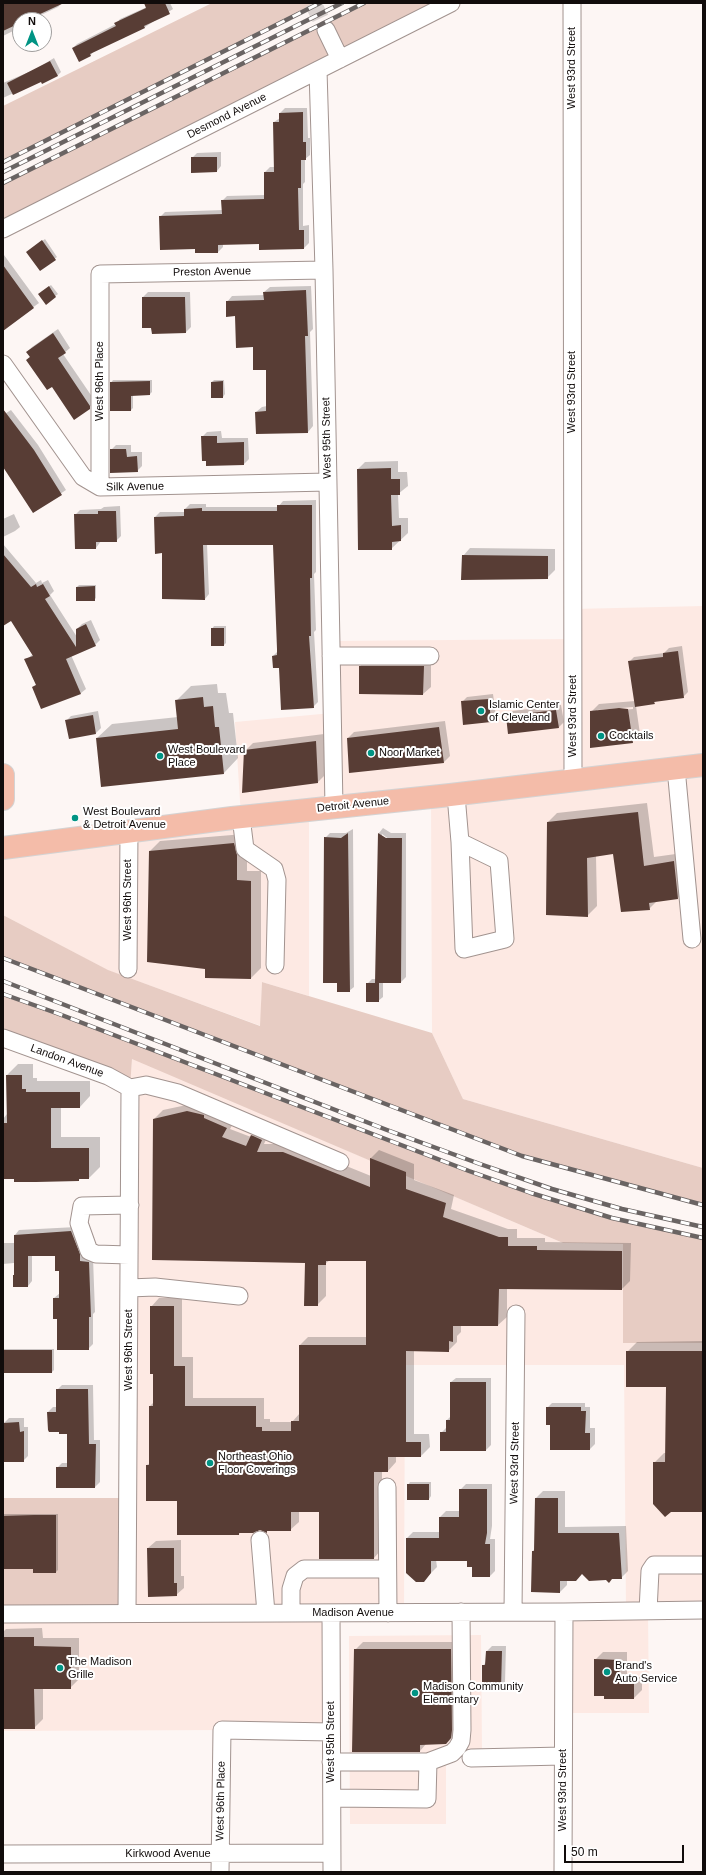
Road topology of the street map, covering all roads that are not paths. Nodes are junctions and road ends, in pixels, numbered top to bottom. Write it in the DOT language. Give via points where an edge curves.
graph roads {
  1 [pos="451,3"];
  2 [pos="572,3"];
  3 [pos="326,30"];
  4 [pos="340,59"];
  5 [pos="318,70"];
  6 [pos="3,229"];
  7 [pos="324,270"];
  8 [pos="100,274"];
  9 [pos="3,364"];
  10 [pos="328,482"];
  11 [pos="100,488"];
  12 [pos="331,656"];
  13 [pos="430,656"];
  14 [pos="703,765"];
  15 [pos="676,768"];
  16 [pos="3,775"];
  17 [pos="573,781"];
  18 [pos="456,795"];
  19 [pos="3,799"];
  20 [pos="334,807"];
  21 [pos="241,817"];
  22 [pos="128,831"];
  23 [pos="460,842"];
  24 [pos="3,848"];
  25 [pos="692,938"];
  26 [pos="275,965"];
  27 [pos="128,969"];
  28 [pos="3,1038"];
  29 [pos="130,1088"];
  30 [pos="340,1162"];
  31 [pos="130,1205"];
  32 [pos="129,1255"];
  33 [pos="129,1288"];
  34 [pos="239,1296"];
  35 [pos="516,1314"];
  36 [pos="387,1487"];
  37 [pos="260,1540"];
  38 [pos="703,1565"];
  39 [pos="387,1569"];
  40 [pos="703,1610"];
  41 [pos="648,1611"];
  42 [pos="461,1612"];
  43 [pos="513,1612"];
  44 [pos="564,1612"];
  45 [pos="127,1613"];
  46 [pos="266,1613"];
  47 [pos="291,1613"];
  48 [pos="331,1613"];
  49 [pos="388,1613"];
  50 [pos="3,1614"];
  51 [pos="331,1732"];
  52 [pos="563,1756"];
  53 [pos="471,1758"];
  54 [pos="331,1762"];
  55 [pos="428,1762"];
  56 [pos="332,1798"];
  57 [pos="332,1853"];
  58 [pos="3,1854"];
  59 [pos="220,1854"];
  60 [pos="220,1872"];
  61 [pos="332,1872"];
  62 [pos="563,1872"];
  1 -- 4 [label="street, Desmond Avenue"];
  2 -- 17 [label="street, West 93rd Street"];
  3 -- 4 [label="street"];
  4 -- 5 [label="street, Desmond Avenue"];
  5 -- 6 [label="street, Desmond Avenue"];
  5 -- 7 [label="street, West 95th Street"];
  7 -- 8 [label="street, Preston Avenue"];
  7 -- 10 [label="street, West 95th Street"];
  8 -- 11 [label="street, West 96th Place"];
  9 -- 11 [label="street, Silk Avenue" via="83,477"];
  10 -- 11 [label="street, Silk Avenue"];
  10 -- 12 [label="street, West 95th Street"];
  12 -- 13 [label="street"];
  12 -- 20 [label="street, West 95th Street"];
  14 -- 15 [label="main road, Detroit Avenue"];
  15 -- 17 [label="main road, Detroit Avenue"];
  15 -- 25 [label="street"];
  16 -- 19 [label="main road"];
  17 -- 18 [label="main road, Detroit Avenue"];
  18 -- 20 [label="main road, Detroit Avenue"];
  18 -- 23 [label="street"];
  20 -- 21 [label="main road, Detroit Avenue"];
  21 -- 22 [label="main road, Detroit Avenue"];
  21 -- 26 [label="street" via="245,849 274,869 277,880"];
  22 -- 24 [label="main road, Detroit Avenue"];
  22 -- 27 [label="street, West 96th Street"];
  23 -- 23 [label="street" via="461,857 464,949 505,939 499,861"];
  28 -- 29 [label="street, Landon Avenue" via="108,1076"];
  29 -- 30 [label="street" via="146,1085 178,1093"];
  29 -- 31 [label="street, West 96th Street"];
  31 -- 32 [label="street, West 96th Street"];
  31 -- 32 [label="street" via="82,1206 79,1223 89,1252"];
  32 -- 33 [label="street, West 96th Street"];
  33 -- 34 [label="street" via="155,1287"];
  33 -- 45 [label="street, West 96th Street"];
  35 -- 43 [label="street, West 93rd Street"];
  36 -- 39 [label="street"];
  37 -- 46 [label="street"];
  38 -- 41 [label="street" via="654,1565 650,1571"];
  39 -- 47 [label="street" via="304,1569 295,1576 291,1589"];
  39 -- 49 [label="street"];
  40 -- 41 [label="street, Madison Avenue"];
  41 -- 44 [label="street, Madison Avenue"];
  42 -- 43 [label="street, Madison Avenue"];
  42 -- 49 [label="street, Madison Avenue"];
  42 -- 55 [label="street" via="461,1741 452,1753"];
  43 -- 44 [label="street, Madison Avenue"];
  44 -- 52 [label="street, West 93rd Street"];
  45 -- 46 [label="street, Madison Avenue"];
  45 -- 50 [label="street, Madison Avenue"];
  46 -- 47 [label="street, Madison Avenue"];
  47 -- 48 [label="street, Madison Avenue"];
  48 -- 49 [label="street, Madison Avenue"];
  48 -- 51 [label="street, West 95th Street"];
  51 -- 54 [label="street, West 95th Street"];
  51 -- 59 [label="street, West 96th Place" via="222,1730"];
  52 -- 53 [label="street"];
  52 -- 62 [label="street, West 93rd Street"];
  54 -- 55 [label="street"];
  54 -- 56 [label="street, West 95th Street"];
  55 -- 56 [label="street" via="427,1799"];
  56 -- 57 [label="street, West 95th Street"];
  57 -- 59 [label="street, Kirkwood Avenue"];
  57 -- 61 [label="street, West 95th Street"];
  58 -- 59 [label="street, Kirkwood Avenue"];
  59 -- 60 [label="street, West 96th Place"];
}
